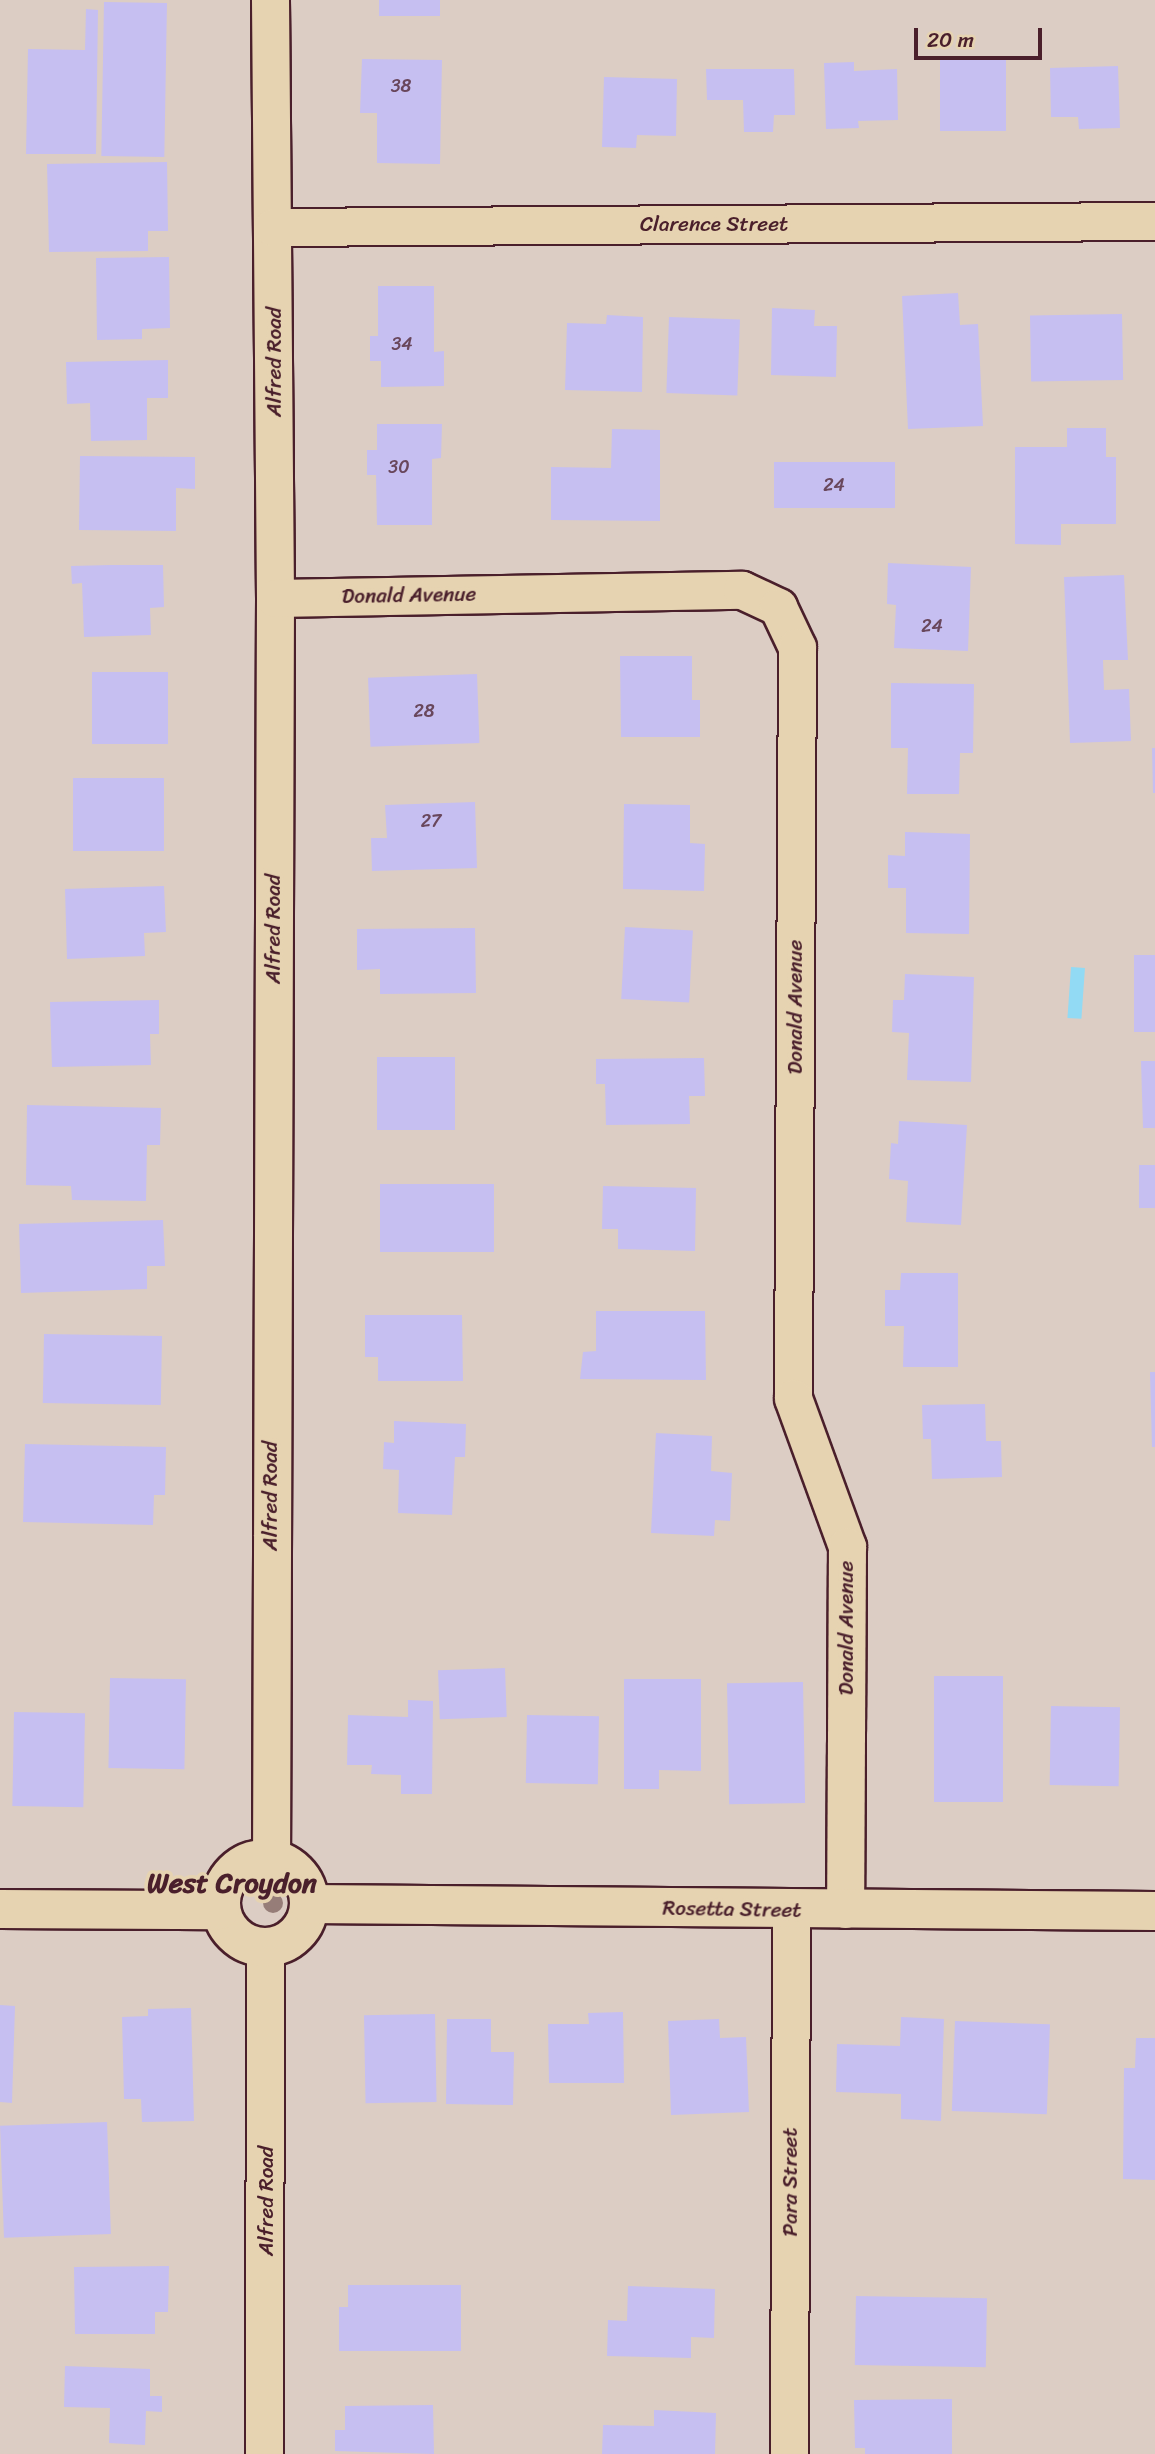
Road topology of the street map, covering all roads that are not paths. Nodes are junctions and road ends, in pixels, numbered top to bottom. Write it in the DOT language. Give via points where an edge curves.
graph roads {
  1 [pos="270,0"];
  2 [pos="1155,221"];
  3 [pos="273,227"];
  4 [pos="275,598"];
  5 [pos="271,1858"];
  6 [pos="309,1903"];
  7 [pos="0,1909"];
  8 [pos="845,1909"];
  9 [pos="220,1910"];
  10 [pos="790,1910"];
  11 [pos="1155,1911"];
  12 [pos="265,1948"];
  13 [pos="264,2454"];
  14 [pos="789,2454"];
  1 -- 3 [label="street, Alfred Road"];
  2 -- 3 [label="street, Clarence Street"];
  3 -- 4 [label="street, Alfred Road"];
  4 -- 5 [label="street, Alfred Road"];
  4 -- 8 [label="street, Donald Avenue" via="742,590 778,607 797,648 793,1398 847,1546"];
  5 -- 6 [label="street" via="294,1868 304,1881"];
  5 -- 9 [label="street" via="242,1863 230,1874 222,1888"];
  6 -- 10 [label="street, Rosetta Street"];
  6 -- 12 [label="street" via="304,1926 294,1937"];
  7 -- 9 [label="street"];
  8 -- 10 [label="street, Rosetta Street"];
  8 -- 11 [label="street, Rosetta Street"];
  9 -- 12 [label="street" via="237,1938"];
  10 -- 14 [label="street, Para Street"];
  12 -- 13 [label="street, Alfred Road"];
}
